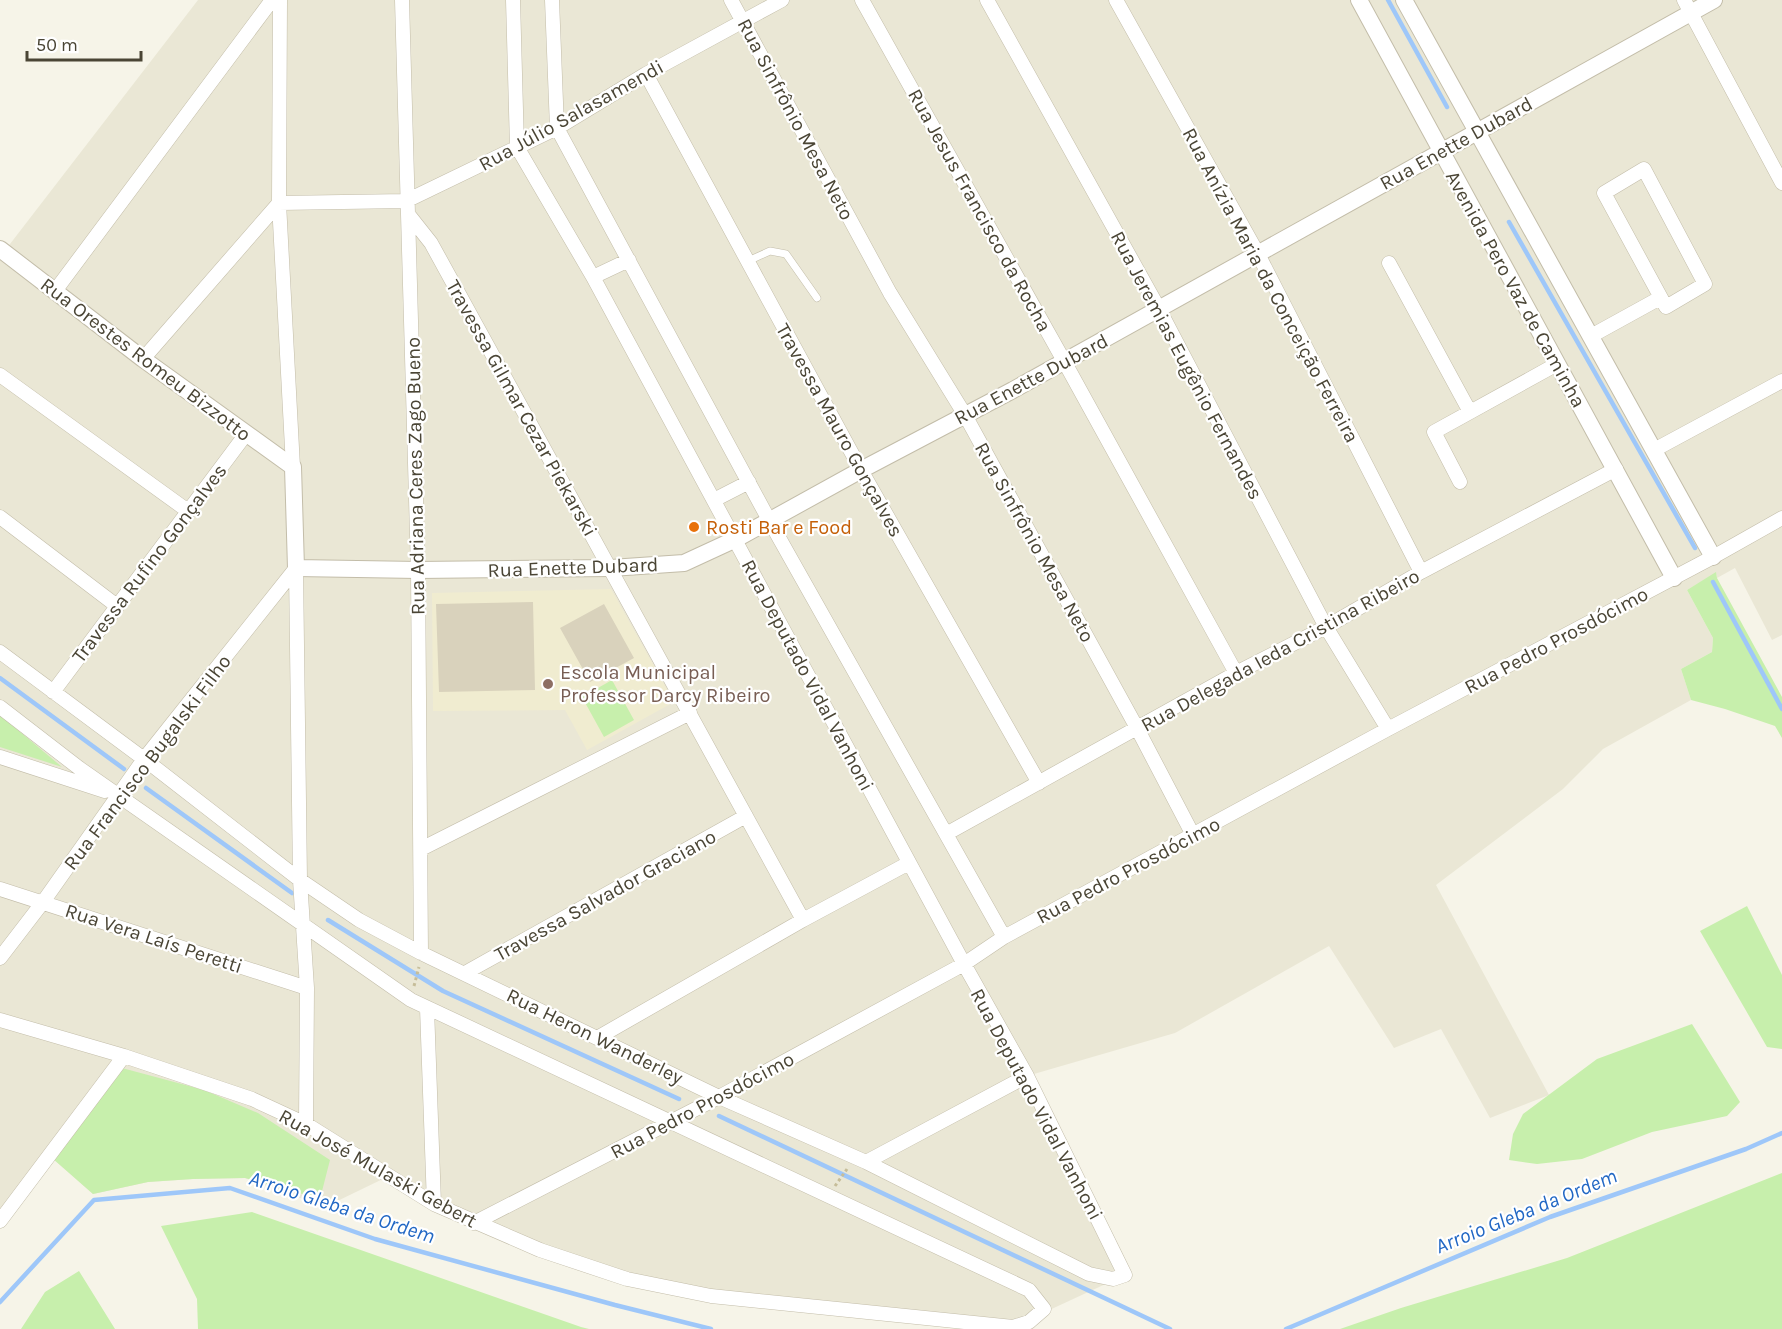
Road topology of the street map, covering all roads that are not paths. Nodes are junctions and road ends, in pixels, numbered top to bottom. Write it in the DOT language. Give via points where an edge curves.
graph roads {
  1 [pos="272,0"];
  2 [pos="280,0"];
  3 [pos="402,0"];
  4 [pos="513,0"];
  5 [pos="552,0"];
  6 [pos="731,0"];
  7 [pos="782,0"];
  8 [pos="861,0"];
  9 [pos="987,0"];
  10 [pos="1116,0"];
  11 [pos="1359,0"];
  12 [pos="1404,0"];
  13 [pos="1714,0"];
  14 [pos="1688,6"];
  15 [pos="743,22"];
  16 [pos="646,74"];
  17 [pos="557,128"];
  18 [pos="1476,132"];
  19 [pos="517,147"];
  20 [pos="1440,151"];
  21 [pos="1782,183"];
  22 [pos="279,204"];
  23 [pos="407,208"];
  24 [pos="0,249"];
  25 [pos="1258,254"];
  26 [pos="629,260"];
  27 [pos="748,261"];
  28 [pos="1389,263"];
  29 [pos="593,277"];
  30 [pos="55,291"];
  31 [pos="816,298"];
  32 [pos="1660,298"];
  33 [pos="1159,309"];
  34 [pos="1591,336"];
  35 [pos="144,359"];
  36 [pos="1064,361"];
  37 [pos="1557,364"];
  38 [pos="0,375"];
  39 [pos="1782,381"];
  40 [pos="1470,412"];
  41 [pos="965,415"];
  42 [pos="246,434"];
  43 [pos="1654,450"];
  44 [pos="293,467"];
  45 [pos="861,470"];
  46 [pos="1616,470"];
  47 [pos="749,482"];
  48 [pos="1460,482"];
  49 [pos="714,500"];
  50 [pos="188,511"];
  51 [pos="0,517"];
  52 [pos="1782,518"];
  53 [pos="769,520"];
  54 [pos="736,539"];
  55 [pos="1713,557"];
  56 [pos="296,568"];
  57 [pos="611,568"];
  58 [pos="418,570"];
  59 [pos="1421,572"];
  60 [pos="1674,578"];
  61 [pos="117,606"];
  62 [pos="1326,627"];
  63 [pos="0,652"];
  64 [pos="1236,673"];
  65 [pos="53,692"];
  66 [pos="0,707"];
  67 [pos="690,712"];
  68 [pos="1137,728"];
  69 [pos="1388,729"];
  70 [pos="0,757"];
  71 [pos="144,759"];
  72 [pos="1039,783"];
  73 [pos="118,795"];
  74 [pos="746,816"];
  75 [pos="946,834"];
  76 [pos="1193,835"];
  77 [pos="421,849"];
  78 [pos="909,863"];
  79 [pos="300,880"];
  80 [pos="0,889"];
  81 [pos="43,902"];
  82 [pos="803,920"];
  83 [pos="303,925"];
  84 [pos="1004,937"];
  85 [pos="0,958"];
  86 [pos="420,958"];
  87 [pos="964,964"];
  88 [pos="465,973"];
  89 [pos="307,987"];
  90 [pos="427,1008"];
  91 [pos="0,1020"];
  92 [pos="597,1038"];
  93 [pos="124,1056"];
  94 [pos="1027,1076"];
  95 [pos="719,1097"];
  96 [pos="671,1121"];
  97 [pos="306,1124"];
  98 [pos="866,1162"];
  99 [pos="434,1204"];
  100 [pos="0,1221"];
  101 [pos="474,1223"];
  102 [pos="1125,1275"];
  1 -- 30 [label="street"];
  2 -- 22 [label="street"];
  3 -- 23 [label="street, Rua Adriana Ceres Zago Bueno"];
  4 -- 19 [label="street, Rua Deputado Vidal Vanhoni"];
  5 -- 17 [label="street, Rua Deputado Vidal Vanhoni"];
  6 -- 15 [label="street, Rua Sinfrônio Mesa Neto"];
  7 -- 15 [label="street, Rua Júlio Salasamendi"];
  8 -- 36 [label="street, Rua Jesus Francisco da Rocha"];
  9 -- 33 [label="street, Rua Jeremias Eugênio Fernandes"];
  10 -- 25 [label="street, Rua Anízia Maria da Conceição Ferreira"];
  11 -- 20 [label="street, Avenida Pero Vaz de Caminha"];
  12 -- 18 [label="street"];
  13 -- 14 [label="street, Rua Enette Dubard"];
  14 -- 18 [label="street, Rua Enette Dubard"];
  14 -- 21 [label="street"];
  15 -- 16 [label="street, Rua Júlio Salasamendi"];
  15 -- 41 [label="street, Rua Sinfrônio Mesa Neto" via="890,293"];
  16 -- 17 [label="street, Rua Júlio Salasamendi"];
  16 -- 27 [label="street, Travessa Mauro Gonçalves"];
  17 -- 19 [label="street, Rua Júlio Salasamendi"];
  17 -- 26 [label="street, Rua Deputado Vidal Vanhoni"];
  18 -- 20 [label="street, Rua Enette Dubard"];
  18 -- 34 [label="street"];
  19 -- 23 [label="street, Rua Júlio Salasamendi"];
  19 -- 29 [label="street, Rua Deputado Vidal Vanhoni"];
  20 -- 25 [label="street, Rua Enette Dubard"];
  20 -- 37 [label="street, Avenida Pero Vaz de Caminha"];
  22 -- 23 [label="street, Rua Júlio Salasamendi"];
  22 -- 35 [label="street"];
  22 -- 44 [label="street"];
  23 -- 57 [label="street, Travessa Gilmar Cezar Piekarski" via="431,243"];
  23 -- 58 [label="street, Rua Adriana Ceres Zago Bueno"];
  24 -- 30 [label="street, Rua Orestes Romeu Bizzotto"];
  25 -- 33 [label="street, Rua Enette Dubard"];
  25 -- 59 [label="street, Rua Anízia Maria da Conceição Ferreira"];
  26 -- 29 [label="street"];
  26 -- 47 [label="street, Rua Deputado Vidal Vanhoni"];
  27 -- 31 [label="lane" via="770,251 786,254"];
  27 -- 45 [label="street, Travessa Mauro Gonçalves"];
  28 -- 40 [label="street"];
  29 -- 49 [label="street, Rua Deputado Vidal Vanhoni"];
  30 -- 35 [label="street, Rua Orestes Romeu Bizzotto"];
  32 -- 32 [label="street" via="1666,307 1705,284 1644,169 1604,193"];
  32 -- 34 [label="street"];
  33 -- 36 [label="street, Rua Enette Dubard"];
  33 -- 62 [label="street, Rua Jeremias Eugênio Fernandes"];
  34 -- 43 [label="street"];
  35 -- 42 [label="street, Rua Orestes Romeu Bizzotto"];
  36 -- 41 [label="street, Rua Enette Dubard"];
  36 -- 64 [label="street, Rua Jesus Francisco da Rocha"];
  37 -- 40 [label="street"];
  37 -- 46 [label="street, Avenida Pero Vaz de Caminha"];
  38 -- 50 [label="street"];
  39 -- 43 [label="street"];
  40 -- 48 [label="street" via="1434,432"];
  41 -- 45 [label="street, Rua Enette Dubard"];
  41 -- 68 [label="street, Rua Sinfrônio Mesa Neto"];
  42 -- 44 [label="street, Rua Orestes Romeu Bizzotto"];
  42 -- 50 [label="street, Travessa Rufino Gonçalves"];
  43 -- 55 [label="street"];
  44 -- 56 [label="street"];
  45 -- 53 [label="street, Rua Enette Dubard"];
  45 -- 72 [label="street, Travessa Mauro Gonçalves"];
  46 -- 59 [label="street, Rua Delegada Ieda Cristina Ribeiro"];
  46 -- 60 [label="street, Avenida Pero Vaz de Caminha"];
  47 -- 49 [label="street"];
  47 -- 53 [label="street, Rua Deputado Vidal Vanhoni"];
  49 -- 54 [label="street, Rua Deputado Vidal Vanhoni"];
  50 -- 61 [label="street, Travessa Rufino Gonçalves"];
  51 -- 61 [label="street"];
  52 -- 55 [label="street, Rua Pedro Prosdócimo"];
  53 -- 54 [label="street, Rua Enette Dubard"];
  53 -- 75 [label="street, Rua Deputado Vidal Vanhoni"];
  54 -- 57 [label="street, Rua Enette Dubard" via="684,563"];
  54 -- 78 [label="street, Rua Deputado Vidal Vanhoni"];
  55 -- 60 [label="street, Rua Pedro Prosdócimo"];
  56 -- 58 [label="street, Rua Enette Dubard"];
  56 -- 71 [label="street, Rua Francisco Bugalski Filho"];
  56 -- 79 [label="street"];
  57 -- 58 [label="street, Rua Enette Dubard"];
  57 -- 67 [label="street, Travessa Gilmar Cezar Piekarski"];
  58 -- 77 [label="street, Rua Adriana Ceres Zago Bueno"];
  59 -- 62 [label="street, Rua Delegada Ieda Cristina Ribeiro"];
  60 -- 69 [label="street, Rua Pedro Prosdócimo"];
  61 -- 65 [label="street, Travessa Rufino Gonçalves"];
  62 -- 64 [label="street, Rua Delegada Ieda Cristina Ribeiro"];
  62 -- 69 [label="street, Rua Jeremias Eugênio Fernandes"];
  63 -- 65 [label="street, Rua Heron Wanderley"];
  64 -- 68 [label="street, Rua Delegada Ieda Cristina Ribeiro"];
  65 -- 71 [label="street, Rua Heron Wanderley"];
  66 -- 73 [label="street"];
  67 -- 74 [label="street, Travessa Gilmar Cezar Piekarski"];
  67 -- 77 [label="street"];
  68 -- 72 [label="street, Rua Delegada Ieda Cristina Ribeiro"];
  68 -- 76 [label="street, Rua Sinfrônio Mesa Neto"];
  69 -- 76 [label="street, Rua Pedro Prosdócimo"];
  70 -- 73 [label="street"];
  71 -- 73 [label="street, Rua Francisco Bugalski Filho"];
  71 -- 79 [label="street, Rua Heron Wanderley"];
  72 -- 75 [label="street, Rua Delegada Ieda Cristina Ribeiro"];
  73 -- 81 [label="street, Rua Francisco Bugalski Filho"];
  73 -- 83 [label="street"];
  74 -- 82 [label="street, Travessa Gilmar Cezar Piekarski"];
  74 -- 88 [label="street, Travessa Salvador Graciano"];
  75 -- 84 [label="street, Rua Deputado Vidal Vanhoni"];
  76 -- 84 [label="street, Rua Pedro Prosdócimo"];
  77 -- 86 [label="street, Rua Adriana Ceres Zago Bueno"];
  78 -- 82 [label="street"];
  78 -- 87 [label="street, Rua Deputado Vidal Vanhoni"];
  79 -- 83 [label="street"];
  79 -- 86 [label="street, Rua Heron Wanderley"];
  80 -- 81 [label="street, Rua Vera Laís Peretti"];
  81 -- 85 [label="street, Rua Francisco Bugalski Filho"];
  81 -- 89 [label="street, Rua Vera Laís Peretti"];
  82 -- 92 [label="street"];
  83 -- 89 [label="street"];
  83 -- 90 [label="street"];
  84 -- 87 [label="street, Rua Pedro Prosdócimo"];
  86 -- 88 [label="street, Rua Heron Wanderley"];
  87 -- 94 [label="street, Rua Deputado Vidal Vanhoni"];
  87 -- 95 [label="street, Rua Pedro Prosdócimo"];
  88 -- 92 [label="street, Rua Heron Wanderley"];
  89 -- 97 [label="street"];
  90 -- 96 [label="street"];
  90 -- 99 [label="street"];
  91 -- 93 [label="street, Rua José Mulaski Gebert"];
  92 -- 95 [label="street, Rua Heron Wanderley"];
  93 -- 97 [label="street, Rua José Mulaski Gebert" via="252,1099"];
  93 -- 100 [label="street"];
  94 -- 98 [label="street"];
  94 -- 102 [label="street, Rua Deputado Vidal Vanhoni"];
  95 -- 96 [label="street, Rua Pedro Prosdócimo"];
  95 -- 98 [label="street, Rua Heron Wanderley"];
  96 -- 101 [label="street, Rua Pedro Prosdócimo"];
  96 -- 101 [label="street, Rua José Mulaski Gebert" via="1029,1290 1044,1309 1029,1322 1013,1327 711,1296 627,1279"];
  97 -- 99 [label="street, Rua José Mulaski Gebert"];
  98 -- 102 [label="street, Rua Heron Wanderley" via="1089,1274 1113,1279"];
  99 -- 101 [label="street, Rua José Mulaski Gebert"];
}
